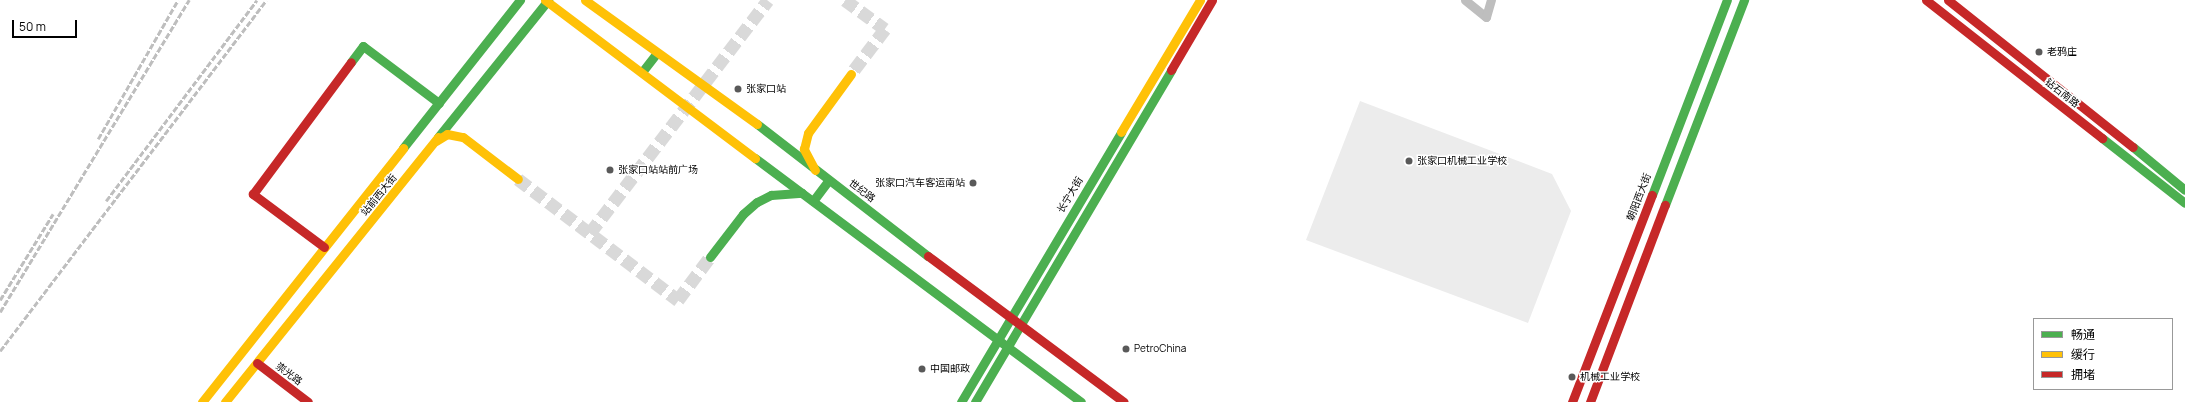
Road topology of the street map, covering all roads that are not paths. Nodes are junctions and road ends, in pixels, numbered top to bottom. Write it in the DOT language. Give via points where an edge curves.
graph roads {
  1 [pos="520,0"];
  2 [pos="546,0"];
  3 [pos="585,0"];
  4 [pos="1200,0"];
  5 [pos="1212,0"];
  6 [pos="1465,0"];
  7 [pos="1491,0"];
  8 [pos="1727,0"];
  9 [pos="1744,0"];
  10 [pos="1926,0"];
  11 [pos="1948,0"];
  12 [pos="657,53"];
  13 [pos="642,72"];
  14 [pos="851,74"];
  15 [pos="439,103"];
  16 [pos="436,141"];
  17 [pos="817,172"];
  18 [pos="518,179"];
  19 [pos="828,181"];
  20 [pos="372,186"];
  21 [pos="2185,190"];
  22 [pos="802,193"];
  23 [pos="389,200"];
  24 [pos="813,202"];
  25 [pos="2185,203"];
  26 [pos="324,248"];
  27 [pos="710,257"];
  28 [pos="1009,316"];
  29 [pos="1020,324"];
  30 [pos="996,338"];
  31 [pos="1006,346"];
  32 [pos="257,363"];
  33 [pos="202,402"];
  34 [pos="225,402"];
  35 [pos="308,402"];
  36 [pos="961,402"];
  37 [pos="975,402"];
  38 [pos="1081,402"];
  39 [pos="1124,402"];
  40 [pos="1572,402"];
  41 [pos="1590,402"];
  1 -- 15 [label="main road, 站前西大街"];
  2 -- 13 [label="main road"];
  2 -- 16 [label="main road, 站前西大街"];
  3 -- 12 [label="main road, 世纪路"];
  4 -- 28 [label="main road, 长宁大街"];
  5 -- 29 [label="main road"];
  6 -- 7 [label="street" via="1486,16"];
  8 -- 40 [label="main road, 朝阳西大街"];
  9 -- 41 [label="main road"];
  10 -- 25 [label="main road, 钻石南路"];
  11 -- 21 [label="main road, 钻石南路" via="2029,61"];
  12 -- 13 [label="main road"];
  12 -- 17 [label="main road, 世纪路" via="730,102"];
  13 -- 22 [label="main road"];
  14 -- 17 [label="main road" via="808,133 806,156"];
  15 -- 20 [label="main road, 站前西大街"];
  15 -- 26 [label="main road" via="363,46 253,194"];
  16 -- 18 [label="main road" via="447,134 463,137"];
  16 -- 23 [label="main road, 站前西大街"];
  17 -- 19 [label="main road, 世纪路"];
  19 -- 24 [label="main road"];
  19 -- 28 [label="main road, 世纪路"];
  20 -- 23 [label="main road"];
  20 -- 26 [label="main road, 站前西大街"];
  22 -- 24 [label="main road"];
  22 -- 27 [label="main road" via="771,195 757,202 743,214"];
  23 -- 32 [label="main road, 站前西大街"];
  24 -- 30 [label="main road"];
  26 -- 33 [label="main road, 站前西大街"];
  28 -- 29 [label="main road, 世纪路"];
  28 -- 30 [label="main road, 长宁大街"];
  29 -- 31 [label="main road"];
  29 -- 39 [label="main road, 世纪路"];
  30 -- 31 [label="main road"];
  30 -- 36 [label="main road, 长宁大街"];
  31 -- 37 [label="main road"];
  31 -- 38 [label="main road"];
  32 -- 34 [label="main road, 站前西大街"];
  32 -- 35 [label="main road, 崇光路"];
}
